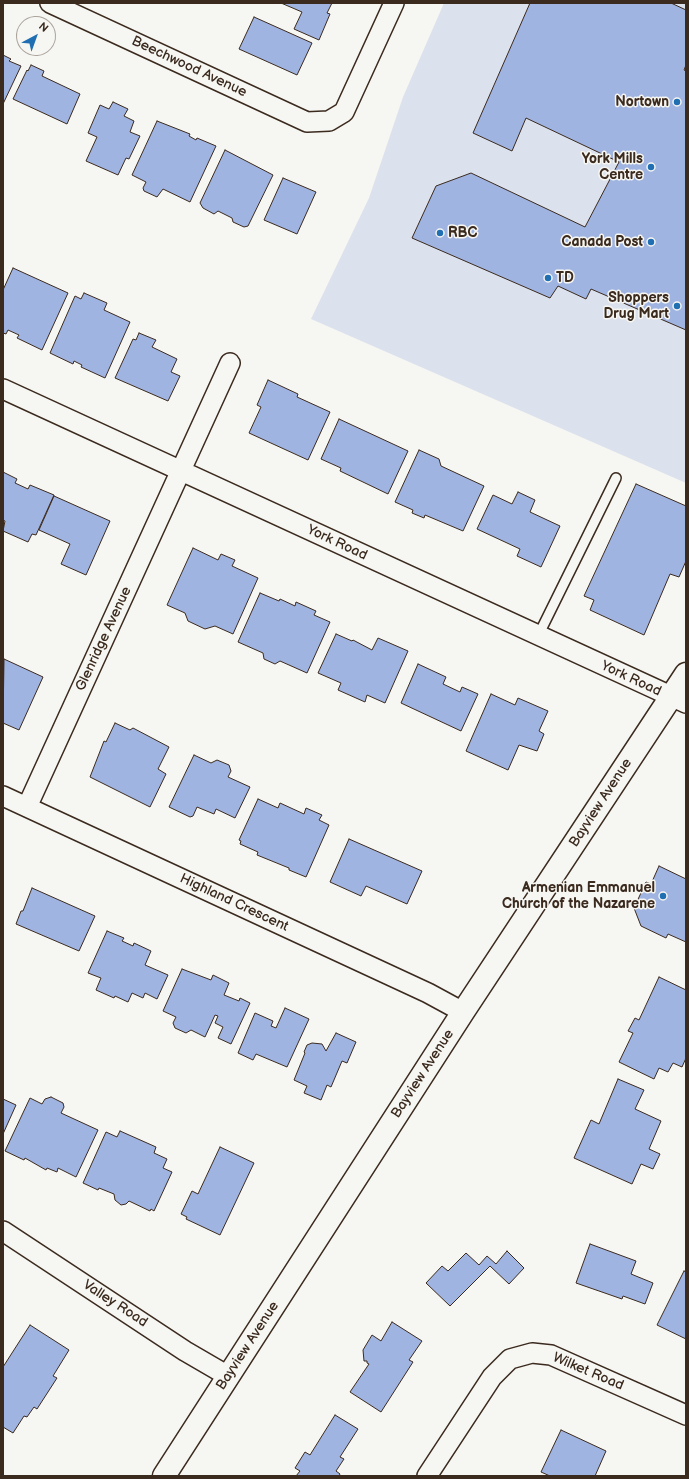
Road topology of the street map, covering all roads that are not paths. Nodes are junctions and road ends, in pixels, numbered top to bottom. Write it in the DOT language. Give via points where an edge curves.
graph roads {
  1 [pos="50,3"];
  2 [pos="394,3"];
  3 [pos="230,362"];
  4 [pos="3,390"];
  5 [pos="181,471"];
  6 [pos="616,478"];
  7 [pos="538,636"];
  8 [pos="686,674"];
  9 [pos="679,700"];
  10 [pos="3,796"];
  11 [pos="27,807"];
  12 [pos="463,1012"];
  13 [pos="3,1231"];
  14 [pos="228,1376"];
  15 [pos="686,1415"];
  16 [pos="164,1476"];
  17 [pos="427,1476"];
  1 -- 2 [label="street, Beechwood Avenue" via="307,122 329,120 344,112"];
  3 -- 5 [label="street, Glenridge Avenue"];
  4 -- 5 [label="street, York Road"];
  5 -- 7 [label="street, York Road"];
  5 -- 11 [label="street, Glenridge Avenue"];
  6 -- 7 [label="lane"];
  7 -- 9 [label="street, York Road"];
  8 -- 9 [label="main road, Bayview Avenue"];
  9 -- 12 [label="main road, Bayview Avenue"];
  10 -- 11 [label="street, Highland Crescent"];
  11 -- 12 [label="street, Highland Crescent" via="428,993"];
  12 -- 14 [label="main road, Bayview Avenue"];
  13 -- 14 [label="street, Valley Road" via="185,1351"];
  14 -- 16 [label="main road, Bayview Avenue"];
  15 -- 17 [label="street, Wilket Road" via="558,1357 532,1353 510,1359 492,1377"];
}
